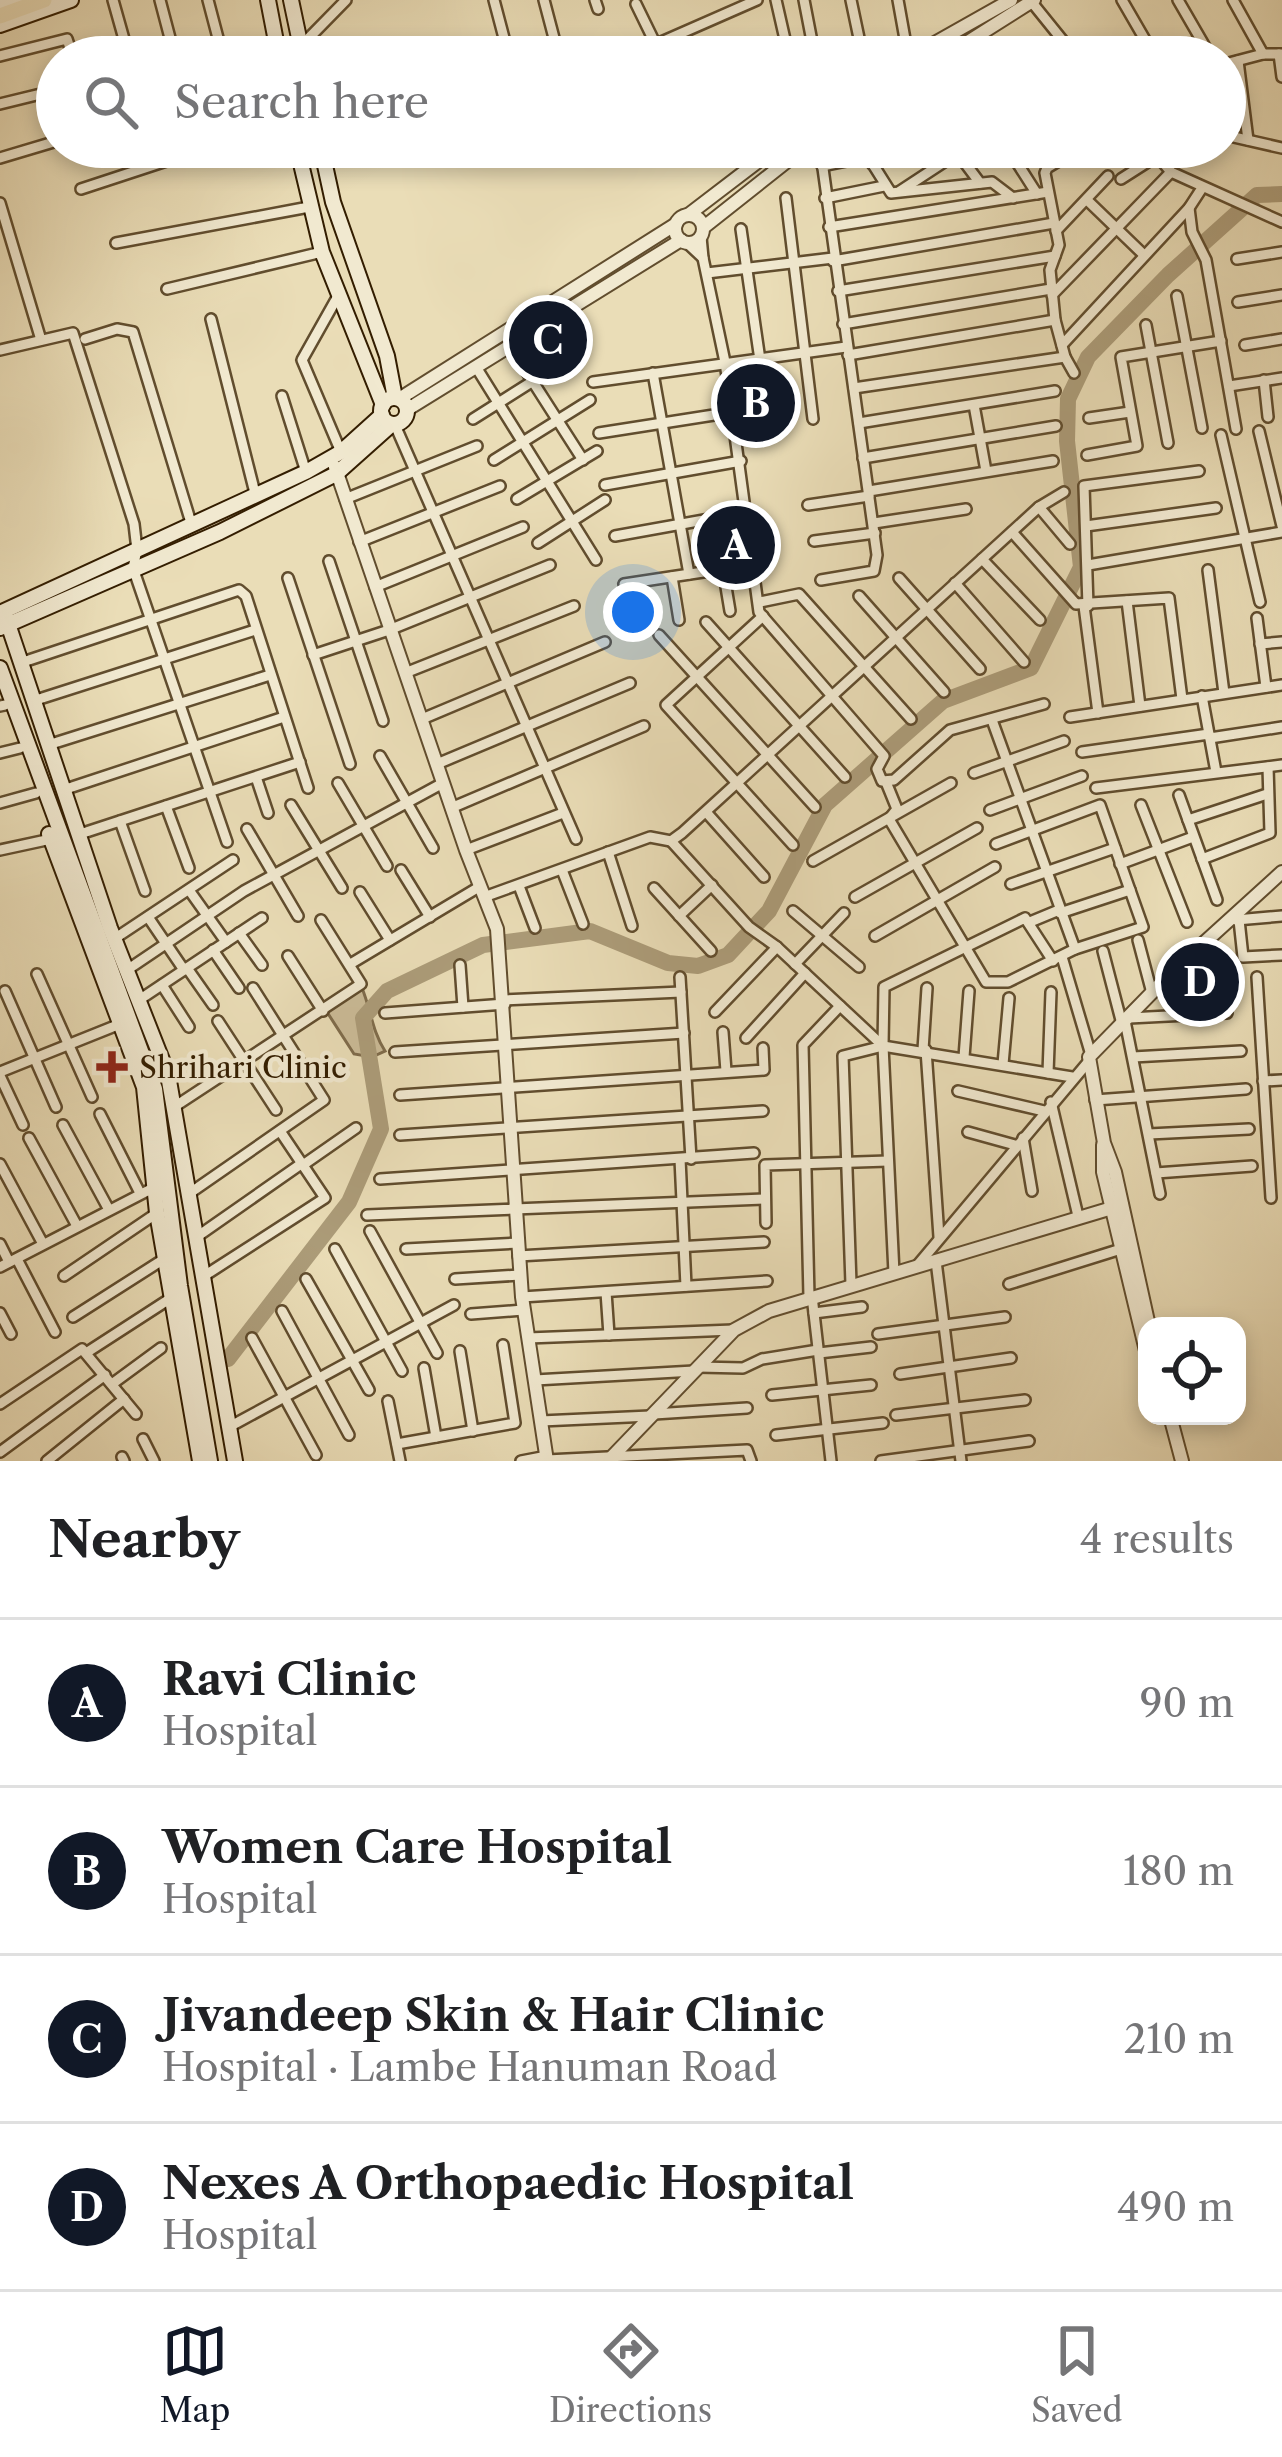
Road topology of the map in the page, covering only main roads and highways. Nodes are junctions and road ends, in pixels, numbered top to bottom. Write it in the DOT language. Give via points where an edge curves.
graph roads {
  1 [pos="44,0"];
  2 [pos="71,0"];
  3 [pos="268,0"];
  4 [pos="291,0"];
  5 [pos="5,12"];
  6 [pos="275,36"];
  7 [pos="299,36"];
  8 [pos="301,168"];
  9 [pos="327,168"];
  10 [pos="393,411"];
  11 [pos="4,622"];
  12 [pos="0,668"];
  13 [pos="2,701"];
  14 [pos="70,854"];
  15 [pos="183,1172"];
  16 [pos="153,1183"];
  17 [pos="202,1400"];
  18 [pos="200,1461"];
  19 [pos="210,1461"];
  20 [pos="220,1461"];
  21 [pos="235,1461"];
  1 -- 5 [label="main road"];
  2 -- 5 [label="main road"];
  3 -- 6 [label="main road"];
  4 -- 7 [label="main road"];
  8 -- 10 [label="main road" via="338,296"];
  9 -- 10 [label="main road" via="387,356"];
  10 -- 11 [label="main road" via="306,472"];
  10 -- 11 [label="main road" via="336,473 220,532"];
  11 -- 14 [label="main road"];
  11 -- 15 [label="main road" via="168,1075"];
  12 -- 14 [label="main road"];
  13 -- 16 [label="main road" via="144,1087"];
  14 -- 16 [label="main road" via="152,1081"];
  15 -- 16 [label="main road"];
  15 -- 21 [label="main road"];
  16 -- 17 [label="main road"];
  16 -- 18 [label="main road"];
  17 -- 19 [label="main road"];
  17 -- 20 [label="main road"];
}
